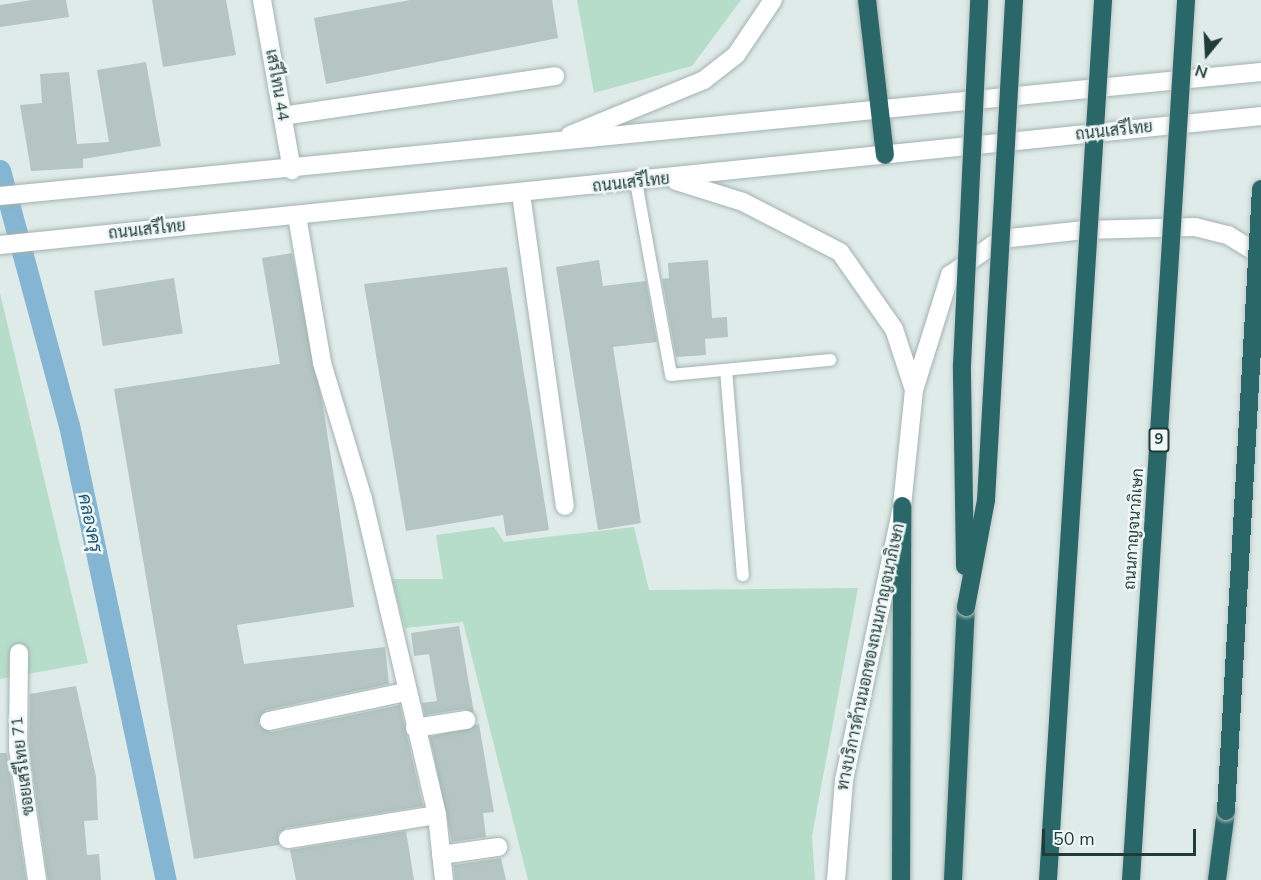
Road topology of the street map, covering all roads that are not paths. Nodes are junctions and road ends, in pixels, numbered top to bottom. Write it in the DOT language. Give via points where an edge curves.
graph roads {
  1 [pos="261,0"];
  2 [pos="772,0"];
  3 [pos="867,0"];
  4 [pos="979,0"];
  5 [pos="1014,0"];
  6 [pos="1103,0"];
  7 [pos="1186,0"];
  8 [pos="1261,72"];
  9 [pos="555,76"];
  10 [pos="882,108"];
  11 [pos="282,116"];
  12 [pos="1261,116"];
  13 [pos="543,145"];
  14 [pos="885,155"];
  15 [pos="292,170"];
  16 [pos="670,179"];
  17 [pos="636,182"];
  18 [pos="1261,189"];
  19 [pos="521,194"];
  20 [pos="0,196"];
  21 [pos="297,216"];
  22 [pos="0,245"];
  23 [pos="1261,255"];
  24 [pos="830,360"];
  25 [pos="726,370"];
  26 [pos="914,390"];
  27 [pos="565,506"];
  28 [pos="902,506"];
  29 [pos="743,575"];
  30 [pos="966,607"];
  31 [pos="19,653"];
  32 [pos="406,692"];
  33 [pos="466,720"];
  34 [pos="269,721"];
  35 [pos="415,728"];
  36 [pos="437,815"];
  37 [pos="288,839"];
  38 [pos="498,847"];
  39 [pos="441,855"];
  40 [pos="37,880"];
  41 [pos="444,880"];
  42 [pos="836,880"];
  43 [pos="901,880"];
  44 [pos="954,880"];
  45 [pos="1048,880"];
  46 [pos="1131,880"];
  47 [pos="1217,880"];
  1 -- 11 [label="main road, เสรีไทน 44"];
  2 -- 13 [label="main road" via="736,55 704,80"];
  3 -- 10 [label="highway"];
  4 -- 30 [label="highway, bridge" via="962,365"];
  5 -- 30 [label="highway, bridge" via="986,500"];
  6 -- 45 [label="highway, bridge"];
  7 -- 46 [label="highway, ถนนกาญจนาภิเษก / 9, bridge"];
  8 -- 10 [label="main road"];
  9 -- 11 [label="main road"];
  10 -- 13 [label="main road"];
  10 -- 14 [label="highway"];
  11 -- 15 [label="main road, เสรีไทน 44"];
  12 -- 14 [label="main road, ถนนเสรีไทย"];
  13 -- 15 [label="main road"];
  14 -- 16 [label="main road, ถนนเสรีไทย"];
  15 -- 20 [label="main road"];
  16 -- 17 [label="main road, ถนนเสรีไทย"];
  16 -- 26 [label="main road" via="743,202 840,252 894,329"];
  17 -- 19 [label="main road, ถนนเสรีไทย"];
  17 -- 25 [label="lane" via="671,375"];
  18 -- 47 [label="highway, bridge" via="1226,811"];
  19 -- 21 [label="main road, ถนนเสรีไทย"];
  19 -- 27 [label="main road"];
  21 -- 22 [label="main road, ถนนเสรีไทย"];
  21 -- 32 [label="main road" via="322,363 363,499"];
  23 -- 26 [label="main road" via="1228,235 1195,227 1001,238 950,275"];
  24 -- 25 [label="lane"];
  25 -- 29 [label="lane"];
  26 -- 28 [label="main road, ทางบริการด้านนอกของถนนกาญจนาภิเษก"];
  28 -- 42 [label="main road, ทางบริการด้านนอกของถนนกาญจนาภิเษก" via="843,780"];
  28 -- 43 [label="highway"];
  30 -- 44 [label="highway"];
  31 -- 40 [label="main road, ซอยเสรีไทย 71" via="18,749"];
  32 -- 34 [label="main road"];
  32 -- 35 [label="main road"];
  33 -- 35 [label="main road"];
  35 -- 36 [label="main road"];
  36 -- 37 [label="main road"];
  36 -- 39 [label="main road"];
  38 -- 39 [label="main road"];
  39 -- 41 [label="main road"];
}
